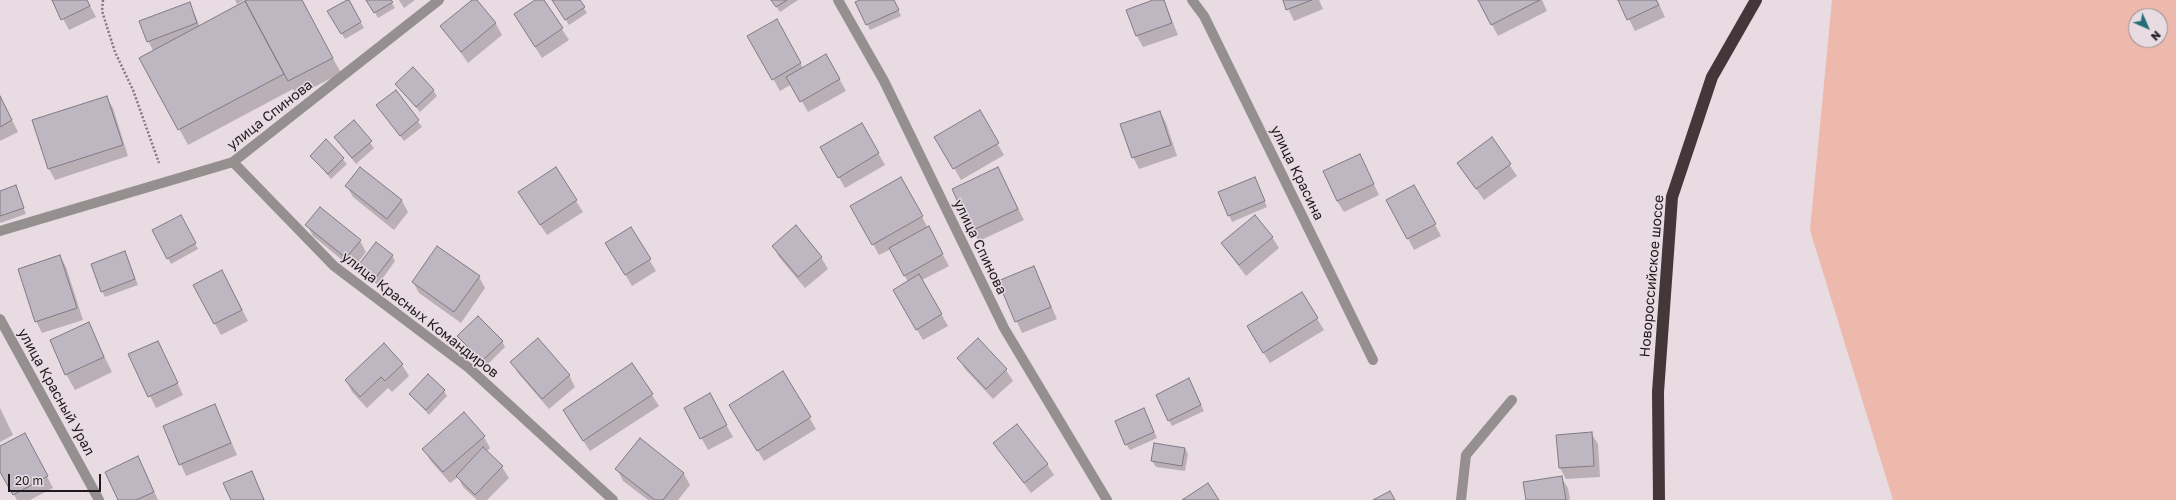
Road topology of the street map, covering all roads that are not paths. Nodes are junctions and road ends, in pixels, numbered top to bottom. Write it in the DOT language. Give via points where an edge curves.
graph roads {
  1 [pos="439,0"];
  2 [pos="838,0"];
  3 [pos="1192,0"];
  4 [pos="1756,0"];
  5 [pos="233,162"];
  6 [pos="0,231"];
  7 [pos="0,319"];
  8 [pos="1373,360"];
  9 [pos="1512,400"];
  10 [pos="99,500"];
  11 [pos="613,500"];
  12 [pos="1107,500"];
  13 [pos="1461,500"];
  14 [pos="1659,500"];
  1 -- 5 [label="street, улица Спинова"];
  2 -- 12 [label="street, улица Спинова" via="884,81 1004,328"];
  3 -- 8 [label="street, улица Красина" via="1207,24"];
  4 -- 14 [label="highway, Новороссийское шоссе" via="1712,77 1672,197 1658,392"];
  5 -- 6 [label="street, улица Спинова"];
  5 -- 11 [label="street, улица Красных Командиров" via="334,266 469,368"];
  7 -- 10 [label="street, улица Красный Урал"];
  9 -- 13 [label="street" via="1466,455"];
}
